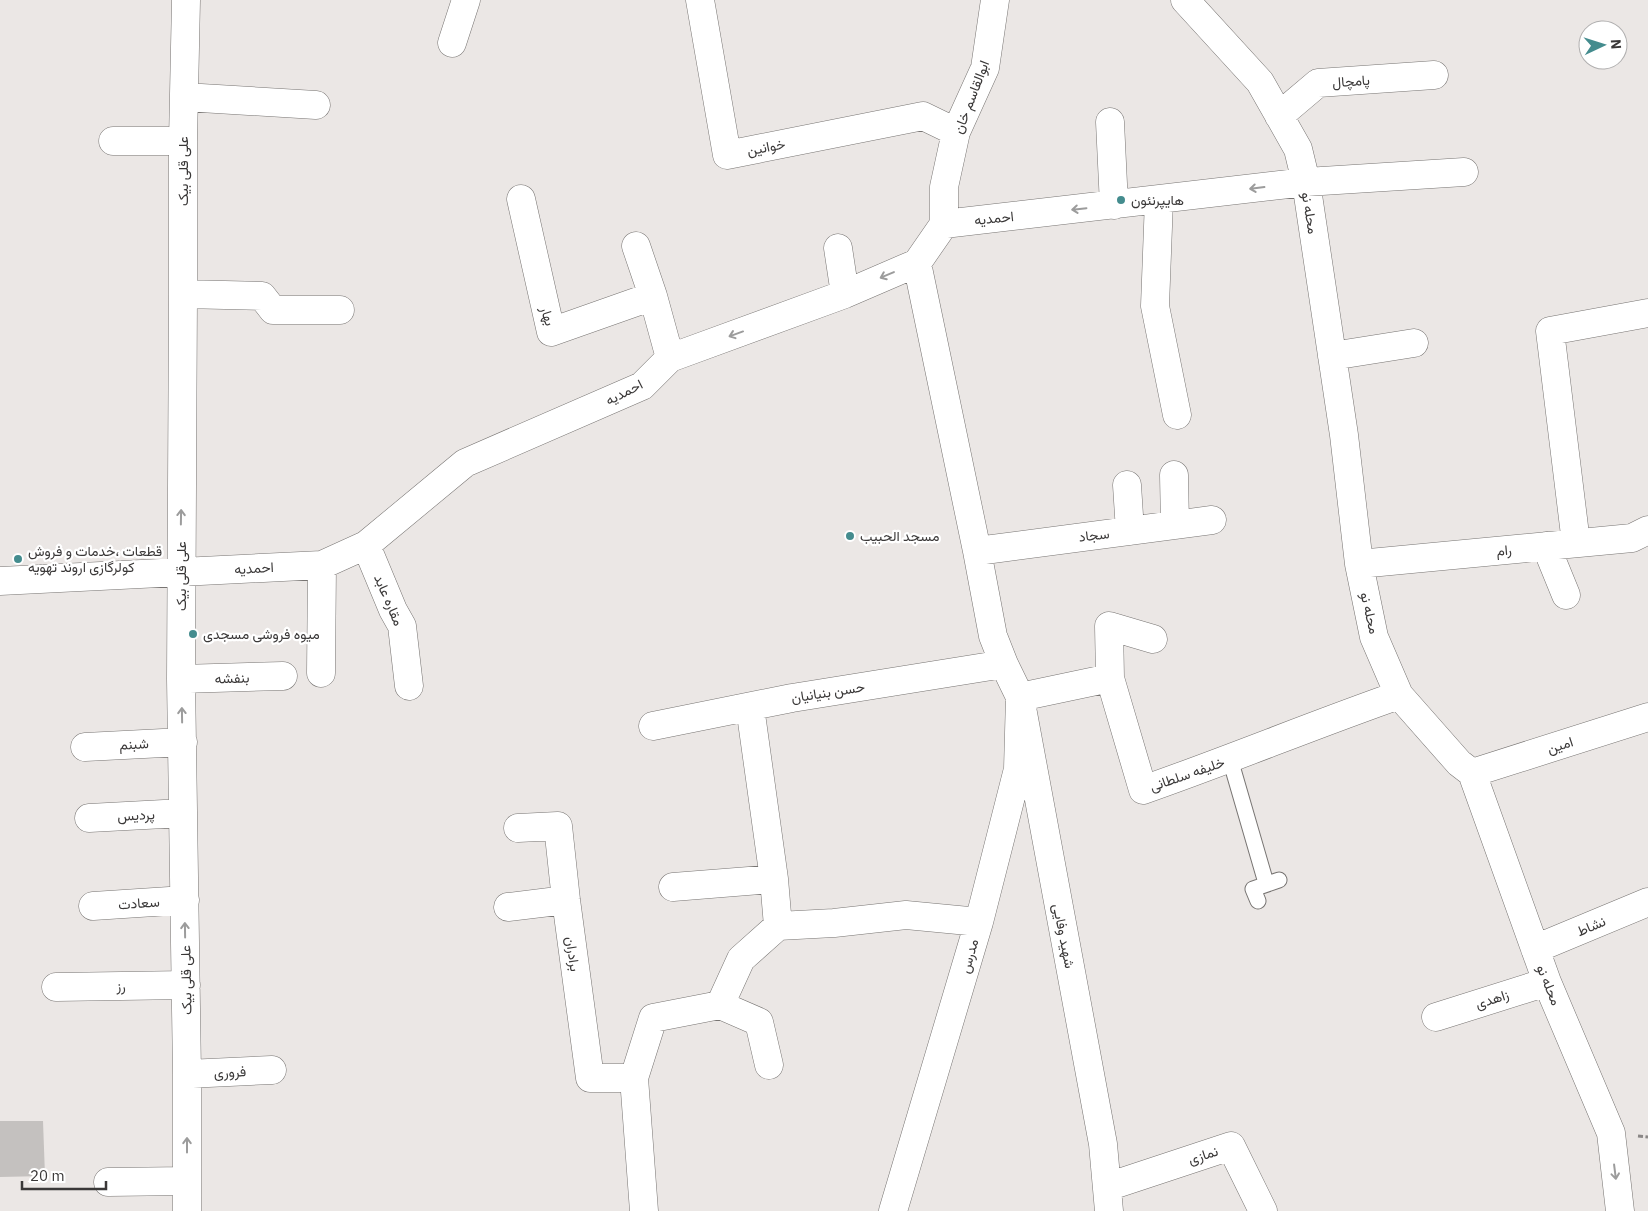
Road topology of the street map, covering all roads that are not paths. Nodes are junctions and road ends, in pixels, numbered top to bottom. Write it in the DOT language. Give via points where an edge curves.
graph roads {
  1 [pos="186,0"];
  2 [pos="466,0"];
  3 [pos="700,0"];
  4 [pos="995,0"];
  5 [pos="1185,0"];
  6 [pos="452,43"];
  7 [pos="1434,75"];
  8 [pos="184,97"];
  9 [pos="316,105"];
  10 [pos="1279,116"];
  11 [pos="1110,122"];
  12 [pos="956,132"];
  13 [pos="113,141"];
  14 [pos="182,142"];
  15 [pos="1464,172"];
  16 [pos="1306,182"];
  17 [pos="521,198"];
  18 [pos="1159,200"];
  19 [pos="1114,205"];
  20 [pos="944,224"];
  21 [pos="636,246"];
  22 [pos="838,248"];
  23 [pos="917,263"];
  24 [pos="184,294"];
  25 [pos="845,294"];
  26 [pos="653,296"];
  27 [pos="340,310"];
  28 [pos="1648,313"];
  29 [pos="1414,343"];
  30 [pos="1332,356"];
  31 [pos="670,358"];
  32 [pos="1177,414"];
  33 [pos="1174,474"];
  34 [pos="1127,485"];
  35 [pos="1212,520"];
  36 [pos="1175,525"];
  37 [pos="1648,530"];
  38 [pos="1130,531"];
  39 [pos="1576,543"];
  40 [pos="366,545"];
  41 [pos="1546,546"];
  42 [pos="977,551"];
  43 [pos="1358,564"];
  44 [pos="322,565"];
  45 [pos="181,572"];
  46 [pos="0,581"];
  47 [pos="1566,595"];
  48 [pos="1153,639"];
  49 [pos="1004,664"];
  50 [pos="321,673"];
  51 [pos="283,676"];
  52 [pos="1110,678"];
  53 [pos="181,679"];
  54 [pos="409,686"];
  55 [pos="1399,695"];
  56 [pos="1020,697"];
  57 [pos="750,706"];
  58 [pos="1648,717"];
  59 [pos="653,726"];
  60 [pos="183,742"];
  61 [pos="85,747"];
  62 [pos="1230,759"];
  63 [pos="1472,773"];
  64 [pos="183,813"];
  65 [pos="89,818"];
  66 [pos="518,828"];
  67 [pos="774,879"];
  68 [pos="673,887"];
  69 [pos="185,900"];
  70 [pos="566,900"];
  71 [pos="1258,901"];
  72 [pos="1648,902"];
  73 [pos="93,906"];
  74 [pos="508,907"];
  75 [pos="979,922"];
  76 [pos="778,926"];
  77 [pos="1535,949"];
  78 [pos="1547,982"];
  79 [pos="186,985"];
  80 [pos="56,987"];
  81 [pos="720,1005"];
  82 [pos="1436,1017"];
  83 [pos="769,1065"];
  84 [pos="272,1070"];
  85 [pos="187,1074"];
  86 [pos="634,1078"];
  87 [pos="187,1181"];
  88 [pos="108,1182"];
  89 [pos="1108,1199"];
  90 [pos="187,1211"];
  91 [pos="644,1211"];
  92 [pos="893,1211"];
  93 [pos="1263,1211"];
  94 [pos="1620,1211"];
  1 -- 8 [label="street, علی قلی بیک"];
  2 -- 6 [label="street"];
  3 -- 12 [label="street, خوانین" via="727,155 923,116"];
  4 -- 12 [label="street, ابوالقاسم خان" via="985,68"];
  5 -- 10 [label="street, محله نو" via="1260,82"];
  7 -- 10 [label="street, پامچال" via="1318,83"];
  8 -- 9 [label="street"];
  8 -- 14 [label="street, علی قلی بیک"];
  10 -- 16 [label="street, محله نو" via="1298,148"];
  11 -- 19 [label="street"];
  12 -- 20 [label="street, ابوالقاسم خان" via="944,188"];
  13 -- 14 [label="street"];
  14 -- 24 [label="street, علی قلی بیک"];
  15 -- 16 [label="street, احمدیه"];
  16 -- 18 [label="street, احمدیه, one-way"];
  16 -- 30 [label="street, محله نو"];
  17 -- 26 [label="street, بهار" via="550,332"];
  18 -- 19 [label="street, احمدیه"];
  18 -- 32 [label="street" via="1155,306"];
  19 -- 20 [label="street, احمدیه, one-way"];
  20 -- 23 [label="street"];
  21 -- 26 [label="street"];
  22 -- 25 [label="street"];
  23 -- 25 [label="street, احمدیه, one-way"];
  23 -- 42 [label="street"];
  24 -- 27 [label="street" via="262,296 272,310"];
  45 -- 24 [label="street, علی قلی بیک, one-way"];
  25 -- 31 [label="street, احمدیه, one-way"];
  26 -- 31 [label="street"];
  28 -- 39 [label="street" via="1550,331"];
  29 -- 30 [label="street"];
  30 -- 43 [label="street, محله نو"];
  31 -- 40 [label="street, احمدیه" via="642,386 465,463"];
  33 -- 36 [label="street"];
  34 -- 38 [label="street"];
  35 -- 36 [label="street, سجاد"];
  36 -- 38 [label="street, سجاد"];
  37 -- 39 [label="street, رام" via="1632,538"];
  38 -- 42 [label="street, سجاد"];
  39 -- 41 [label="street, رام"];
  40 -- 44 [label="street, احمدیه"];
  40 -- 54 [label="street, مقاره عابد" via="402,626"];
  41 -- 43 [label="street, رام"];
  41 -- 47 [label="street"];
  42 -- 49 [label="street" via="994,636"];
  43 -- 55 [label="street, محله نو" via="1374,636"];
  44 -- 45 [label="street, احمدیه"];
  44 -- 50 [label="street"];
  45 -- 46 [label="street, احمدیه"];
  45 -- 53 [label="street, علی قلی بیک"];
  48 -- 52 [label="street" via="1109,626"];
  49 -- 56 [label="street, شهید وفایی"];
  49 -- 57 [label="street, حسن بنیانیان"];
  51 -- 53 [label="street, بنفشه"];
  52 -- 56 [label="street"];
  52 -- 62 [label="street, خلیفه سلطانی" via="1143,790"];
  60 -- 53 [label="street, علی قلی بیک, one-way"];
  55 -- 62 [label="street, خلیفه سلطانی"];
  55 -- 63 [label="street, محله نو" via="1458,762"];
  56 -- 75 [label="street, مدرس" via="1018,768"];
  56 -- 89 [label="street, شهید وفایی" via="1103,1144"];
  57 -- 59 [label="street, حسن بنیانیان"];
  57 -- 67 [label="street"];
  58 -- 63 [label="street, امین"];
  60 -- 61 [label="street, شبنم"];
  60 -- 64 [label="street, علی قلی بیک"];
  62 -- 71 [label="lane" via="1273,882 1253,889"];
  63 -- 77 [label="street, محله نو"];
  64 -- 65 [label="street, پردیس"];
  64 -- 69 [label="street, علی قلی بیک"];
  66 -- 70 [label="street, برادران" via="558,826"];
  67 -- 68 [label="street"];
  67 -- 76 [label="street"];
  69 -- 73 [label="street, سعادت"];
  79 -- 69 [label="street, علی قلی بیک, one-way"];
  70 -- 74 [label="street"];
  70 -- 86 [label="street, برادران" via="590,1078"];
  72 -- 77 [label="street, نشاط"];
  75 -- 76 [label="street" via="906,915"];
  75 -- 92 [label="street, مدرس"];
  76 -- 81 [label="street" via="741,959"];
  77 -- 78 [label="street, محله نو"];
  78 -- 82 [label="street, زاهدی"];
  78 -- 94 [label="street, محله نو, one-way" via="1610,1133"];
  79 -- 80 [label="street, رز"];
  79 -- 85 [label="street, علی قلی بیک"];
  81 -- 83 [label="street" via="759,1022"];
  81 -- 86 [label="street" via="654,1018"];
  84 -- 85 [label="street, فروری"];
  87 -- 85 [label="street, علی قلی بیک, one-way"];
  86 -- 91 [label="street"];
  87 -- 88 [label="street"];
  87 -- 90 [label="street, علی قلی بیک"];
  89 -- 93 [label="street, نمازی" via="1231,1146"];
}
